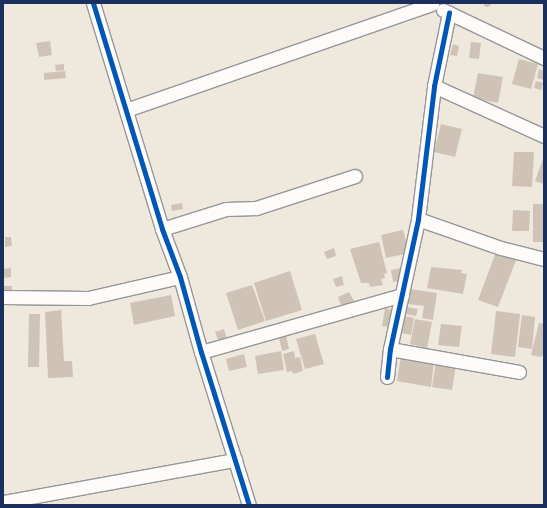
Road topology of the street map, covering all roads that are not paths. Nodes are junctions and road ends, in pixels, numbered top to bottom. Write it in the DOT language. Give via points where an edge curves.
graph roads {
  1 [pos="93,3"];
  2 [pos="431,4"];
  3 [pos="449,13"];
  4 [pos="544,58"];
  5 [pos="434,86"];
  6 [pos="126,110"];
  7 [pos="544,136"];
  8 [pos="356,176"];
  9 [pos="418,219"];
  10 [pos="162,230"];
  11 [pos="544,259"];
  12 [pos="180,277"];
  13 [pos="402,295"];
  14 [pos="3,297"];
  15 [pos="390,349"];
  16 [pos="201,352"];
  17 [pos="519,372"];
  18 [pos="387,377"];
  19 [pos="235,460"];
  20 [pos="3,502"];
  21 [pos="249,505"];
  1 -- 6 [label="street"];
  2 -- 3 [label="street"];
  2 -- 6 [label="street"];
  3 -- 4 [label="street"];
  3 -- 5 [label="street"];
  5 -- 7 [label="street"];
  5 -- 9 [label="street"];
  6 -- 10 [label="street"];
  8 -- 10 [label="street" via="256,208 226,209"];
  9 -- 11 [label="street" via="501,248"];
  9 -- 13 [label="street"];
  10 -- 12 [label="street"];
  12 -- 14 [label="street" via="88,298"];
  12 -- 16 [label="street"];
  13 -- 15 [label="street"];
  13 -- 16 [label="street"];
  15 -- 17 [label="street"];
  15 -- 18 [label="street"];
  16 -- 19 [label="street"];
  19 -- 20 [label="street"];
  19 -- 21 [label="street"];
}
